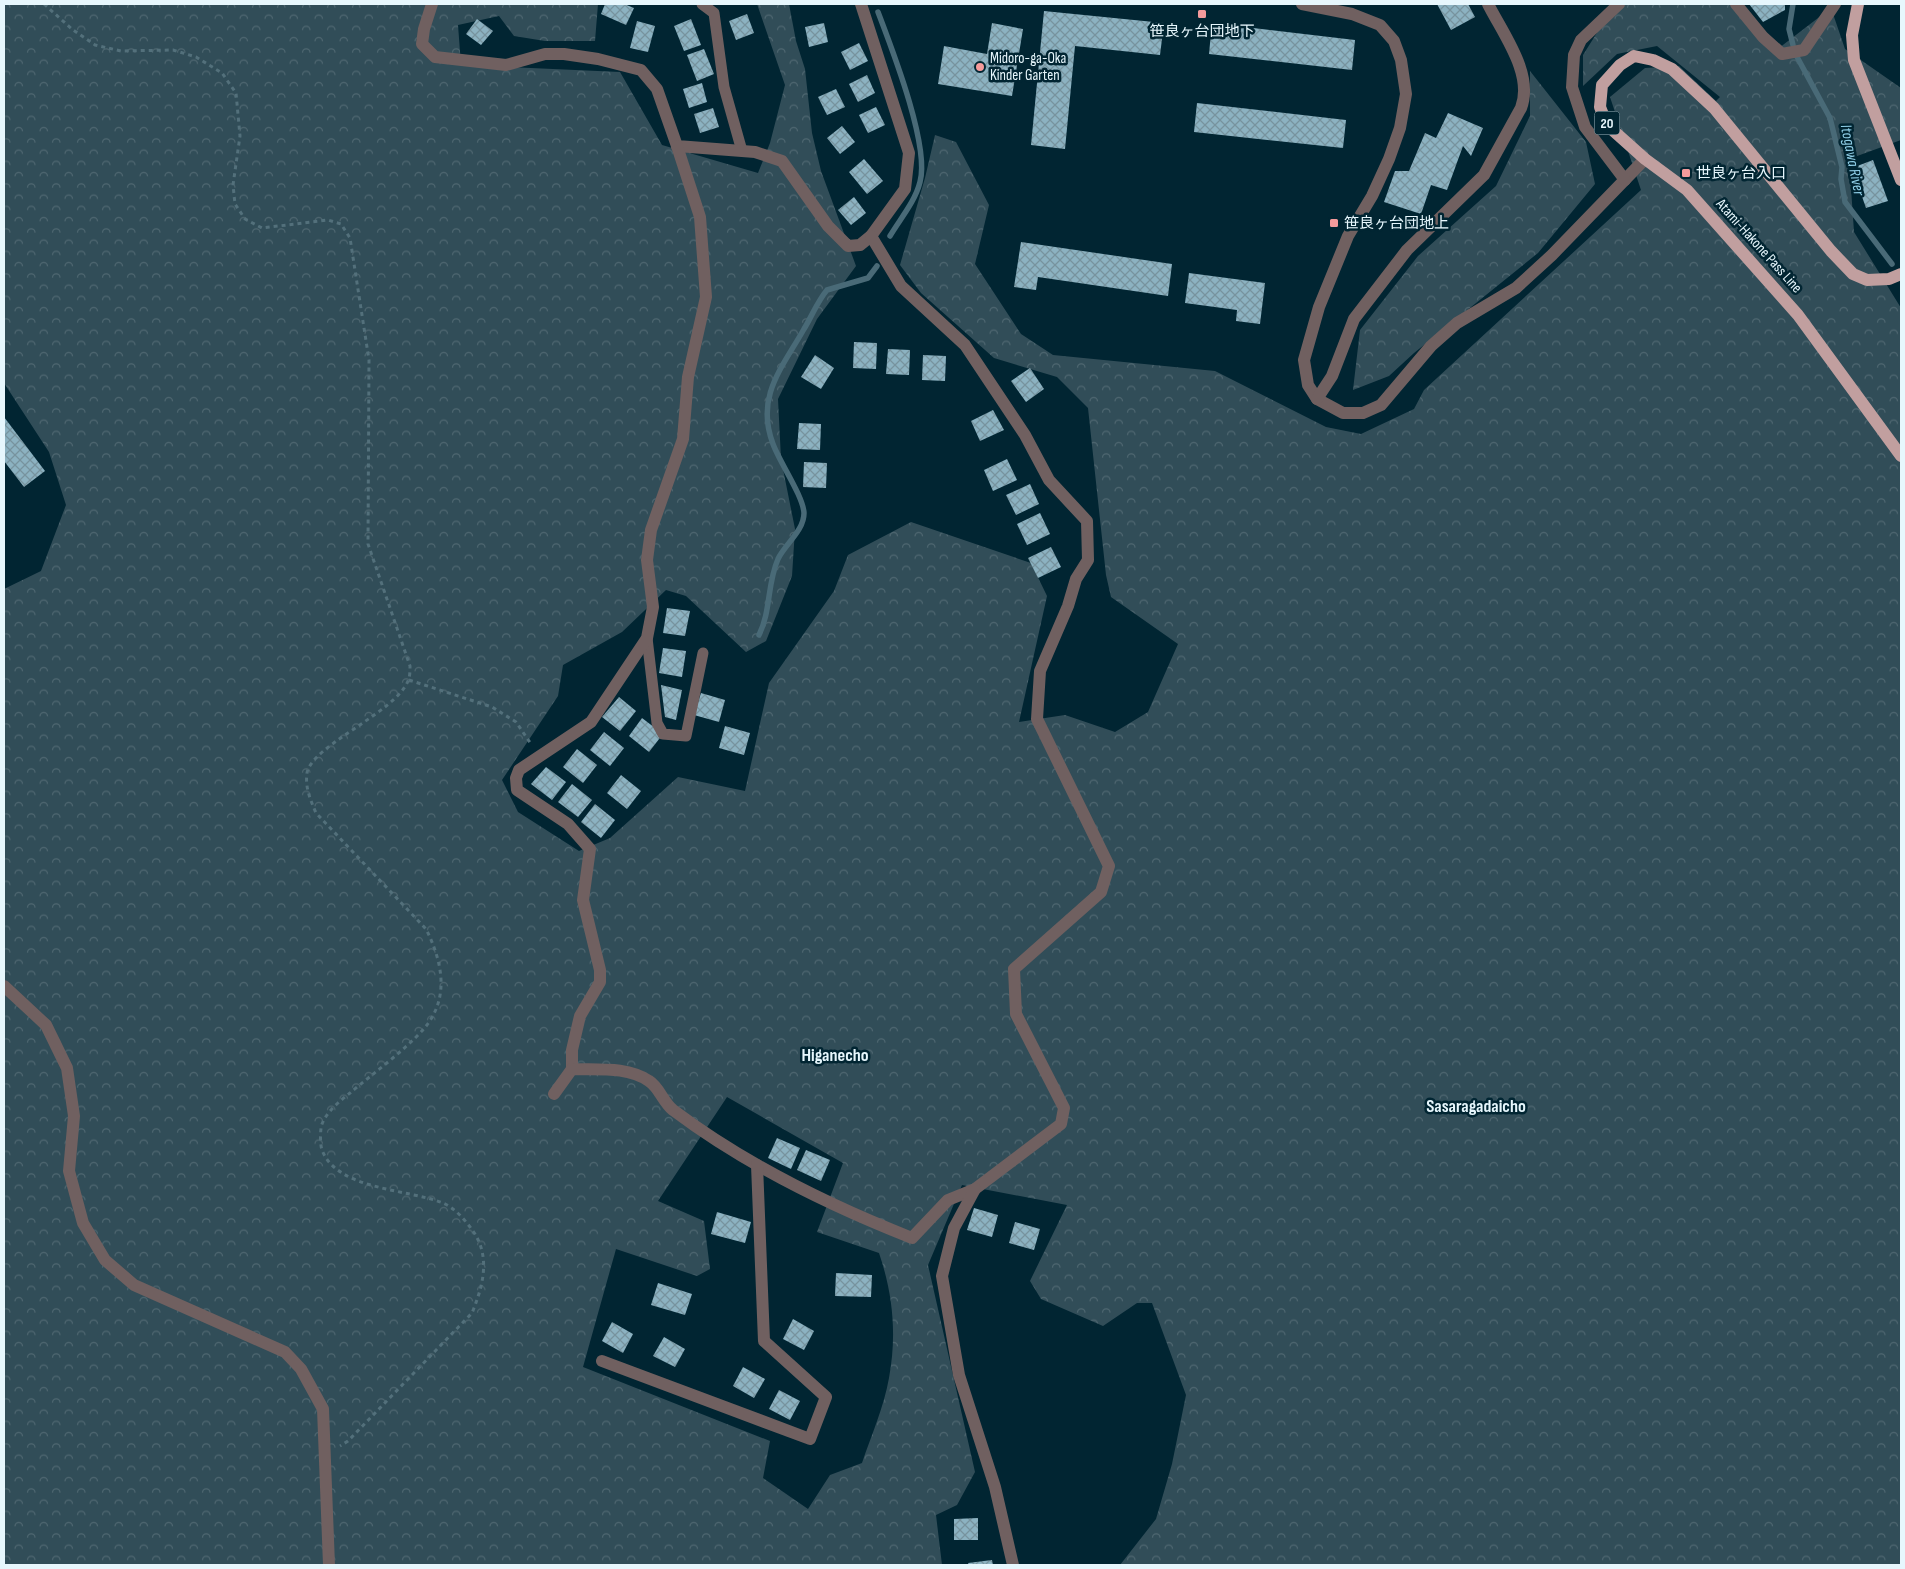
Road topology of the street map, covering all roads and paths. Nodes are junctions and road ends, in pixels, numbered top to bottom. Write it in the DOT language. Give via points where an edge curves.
graph roads {
  1 [pos="44,4"];
  2 [pos="432,4"];
  3 [pos="702,4"];
  4 [pos="861,4"];
  5 [pos="1302,4"];
  6 [pos="1488,4"];
  7 [pos="1619,4"];
  8 [pos="1736,4"];
  9 [pos="1836,4"];
  10 [pos="1858,4"];
  11 [pos="678,146"];
  12 [pos="742,151"];
  13 [pos="1645,159"];
  14 [pos="1625,180"];
  15 [pos="1901,180"];
  16 [pos="870,236"];
  17 [pos="1901,274"];
  18 [pos="1317,399"];
  19 [pos="1901,456"];
  20 [pos="647,638"];
  21 [pos="703,653"];
  22 [pos="409,680"];
  23 [pos="540,757"];
  24 [pos="4,986"];
  25 [pos="572,1069"];
  26 [pos="554,1094"];
  27 [pos="757,1165"];
  28 [pos="975,1189"];
  29 [pos="602,1361"];
  30 [pos="326,1454"];
  31 [pos="329,1565"];
  32 [pos="1013,1565"];
  1 -- 22 [label="path" via="96,45 121,51 173,50 196,57 222,73 236,93 240,136 233,185 235,204 245,219 262,228 328,220 341,224 350,238 369,360 368,544 410,666"];
  2 -- 11 [label="street" via="422,44 435,57 506,65 545,54 564,54 640,70 657,88"];
  3 -- 12 [label="lane" via="714,13 724,87"];
  4 -- 16 [label="street" via="909,153 905,189"];
  5 -- 18 [label="street" via="1352,14 1380,25 1394,41 1401,60 1406,94 1400,128 1389,159 1348,236 1318,307 1304,360 1308,385"];
  6 -- 18 [label="street" via="1524,79 1525,97 1484,175 1407,250 1354,319 1332,376"];
  7 -- 14 [label="street" via="1581,40 1574,55 1572,87 1585,128"];
  8 -- 9 [label="street" via="1782,54 1804,50"];
  10 -- 15 [label="main road" via="1852,35 1854,60"];
  11 -- 12 [label="street"];
  11 -- 20 [label="street" via="700,217 706,297 688,377 683,439 651,530 647,560 653,607"];
  12 -- 16 [label="street" via="782,161 828,226 848,246 860,245"];
  13 -- 14 [label="street"];
  13 -- 17 [label="main road, Atami-Hakone Pass Line / 20" via="1608,125 1600,107 1602,85 1620,65 1634,56 1672,69 1714,108 1853,274 1867,280 1888,279"];
  13 -- 19 [label="main road, Atami-Hakone Pass Line / 20" via="1687,190 1798,315"];
  14 -- 18 [label="street" via="1552,256 1516,288 1457,323 1431,346 1381,405 1362,413 1343,413"];
  16 -- 28 [label="street" via="901,286 965,345 1025,435 1049,480 1087,521 1088,560 1076,580 1040,671 1037,719 1109,866 1101,892 1014,969 1016,1014 1064,1108 1061,1124"];
  20 -- 21 [label="lane" via="657,723 662,734 686,736"];
  20 -- 23 [label="street" via="590,722"];
  22 -- 23 [label="path" via="492,707 516,722"];
  22 -- 30 [label="path" via="400,695 318,756 308,771 307,792 316,813 426,929 438,952 441,976 438,1002 431,1020 412,1040 334,1107 322,1124 322,1149 334,1169 349,1178 444,1204 464,1218 480,1241 484,1263 483,1287 472,1314 348,1441"];
  23 -- 25 [label="street" via="520,770 516,778 517,790 568,824 590,849 584,900 600,982 580,1016 572,1050"];
  24 -- 30 [label="street" via="46,1026 67,1068 74,1116 69,1171 83,1222 105,1260 134,1285 285,1352 301,1369 323,1409"];
  25 -- 26 [label="street"];
  25 -- 27 [label="street" via="626,1071 650,1081 671,1108"];
  27 -- 28 [label="street" via="849,1213 912,1238 948,1200"];
  27 -- 29 [label="street" via="764,1341 826,1397 810,1439"];
  28 -- 32 [label="street" via="954,1228 942,1276 959,1375 995,1487"];
  30 -- 31 [label="street"];
}
